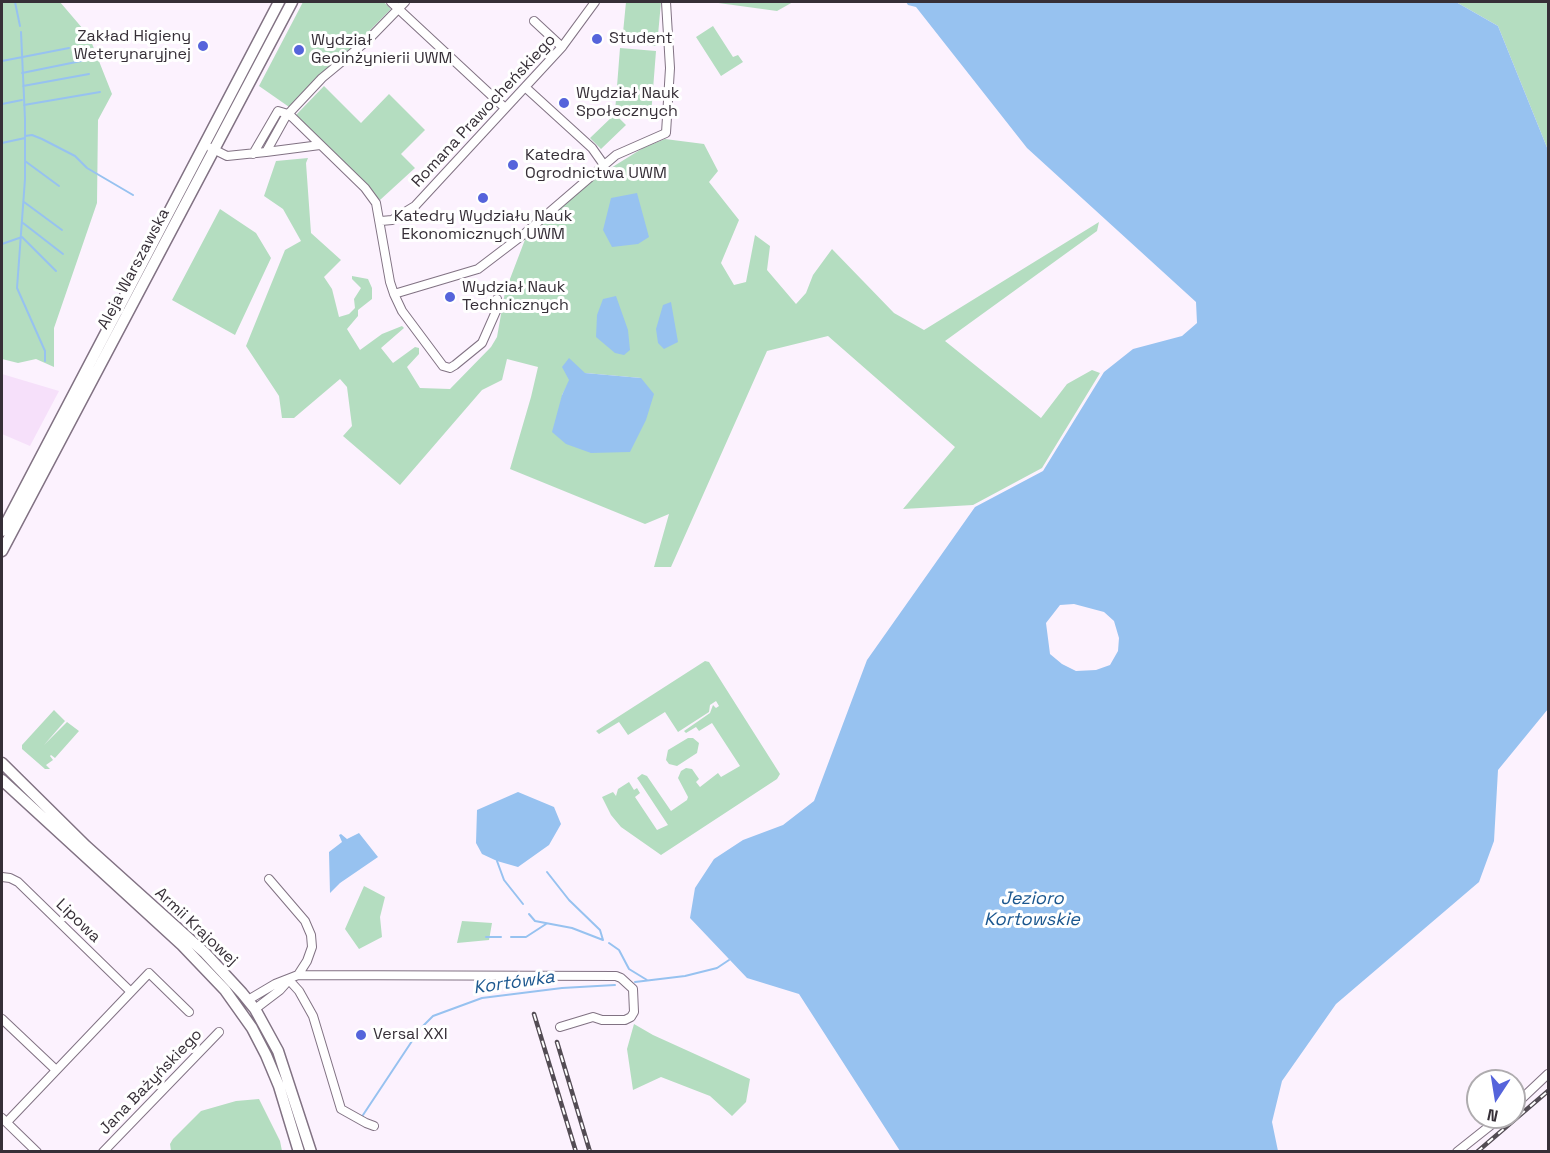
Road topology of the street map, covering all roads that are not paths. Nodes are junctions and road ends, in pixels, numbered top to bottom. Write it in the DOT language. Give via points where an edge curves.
graph roads {
  1 [pos="279,2"];
  2 [pos="292,2"];
  3 [pos="391,2"];
  4 [pos="405,2"];
  5 [pos="595,2"];
  6 [pos="666,2"];
  7 [pos="398,9"];
  8 [pos="534,21"];
  9 [pos="562,47"];
  10 [pos="525,87"];
  11 [pos="505,108"];
  12 [pos="288,114"];
  13 [pos="320,145"];
  14 [pos="210,148"];
  15 [pos="267,152"];
  16 [pos="253,154"];
  17 [pos="604,165"];
  18 [pos="381,221"];
  19 [pos="394,294"];
  20 [pos="497,299"];
  21 [pos="2,531"];
  22 [pos="2,551"];
  23 [pos="2,764"];
  24 [pos="2,780"];
  25 [pos="2,877"];
  26 [pos="269,879"];
  27 [pos="298,975"];
  28 [pos="289,980"];
  29 [pos="131,992"];
  30 [pos="251,1004"];
  31 [pos="189,1012"];
  32 [pos="241,1012"];
  33 [pos="2,1019"];
  34 [pos="560,1027"];
  35 [pos="219,1032"];
  36 [pos="56,1070"];
  37 [pos="1548,1074"];
  38 [pos="1526,1095"];
  39 [pos="4,1120"];
  40 [pos="374,1126"];
  41 [pos="1486,1129"];
  42 [pos="37,1152"];
  43 [pos="103,1152"];
  44 [pos="298,1152"];
  45 [pos="311,1152"];
  46 [pos="1457,1152"];
  1 -- 14 [label="main road, Aleja Warszawska"];
  2 -- 14 [label="main road, Aleja Warszawska"];
  3 -- 7 [label="street"];
  4 -- 7 [label="street"];
  5 -- 9 [label="street, Romana Prawocheńskiego"];
  6 -- 17 [label="street" via="670,68 666,133 616,155"];
  7 -- 11 [label="street"];
  7 -- 12 [label="street"];
  8 -- 9 [label="street"];
  9 -- 10 [label="street, Romana Prawocheńskiego"];
  10 -- 11 [label="street, Romana Prawocheńskiego"];
  10 -- 17 [label="street" via="592,148"];
  11 -- 18 [label="street, Romana Prawocheńskiego" via="415,206 392,220"];
  12 -- 13 [label="street"];
  12 -- 15 [label="street"];
  12 -- 16 [label="street" via="278,111"];
  13 -- 15 [label="street"];
  13 -- 18 [label="street" via="365,188 376,203"];
  14 -- 16 [label="street" via="227,156"];
  14 -- 21 [label="main road, Aleja Warszawska"];
  14 -- 22 [label="main road, Aleja Warszawska"];
  15 -- 16 [label="street"];
  17 -- 19 [label="street" via="478,269"];
  18 -- 19 [label="street"];
  19 -- 20 [label="street" via="446,371 482,343 497,309"];
  23 -- 30 [label="main road, Armii Krajowej" via="205,953"];
  24 -- 32 [label="main road, Armii Krajowej" via="182,945"];
  25 -- 29 [label="street, Lipowa" via="18,882"];
  26 -- 27 [label="street" via="310,930 311,951"];
  27 -- 28 [label="street"];
  27 -- 34 [label="street" via="616,976 633,989 631,1017 593,1017"];
  28 -- 30 [label="street" via="280,990"];
  28 -- 40 [label="street" via="313,1016 341,1109"];
  29 -- 31 [label="street" via="149,973"];
  29 -- 36 [label="street"];
  30 -- 32 [label="main road"];
  30 -- 45 [label="main road, Armii Krajowej" via="278,1051"];
  32 -- 44 [label="main road, Armii Krajowej" via="271,1065"];
  33 -- 36 [label="street"];
  35 -- 43 [label="street, Jana Bażyńskiego"];
  36 -- 39 [label="street"];
  37 -- 38 [label="street"];
  39 -- 42 [label="street"];
  41 -- 46 [label="street"];
}
